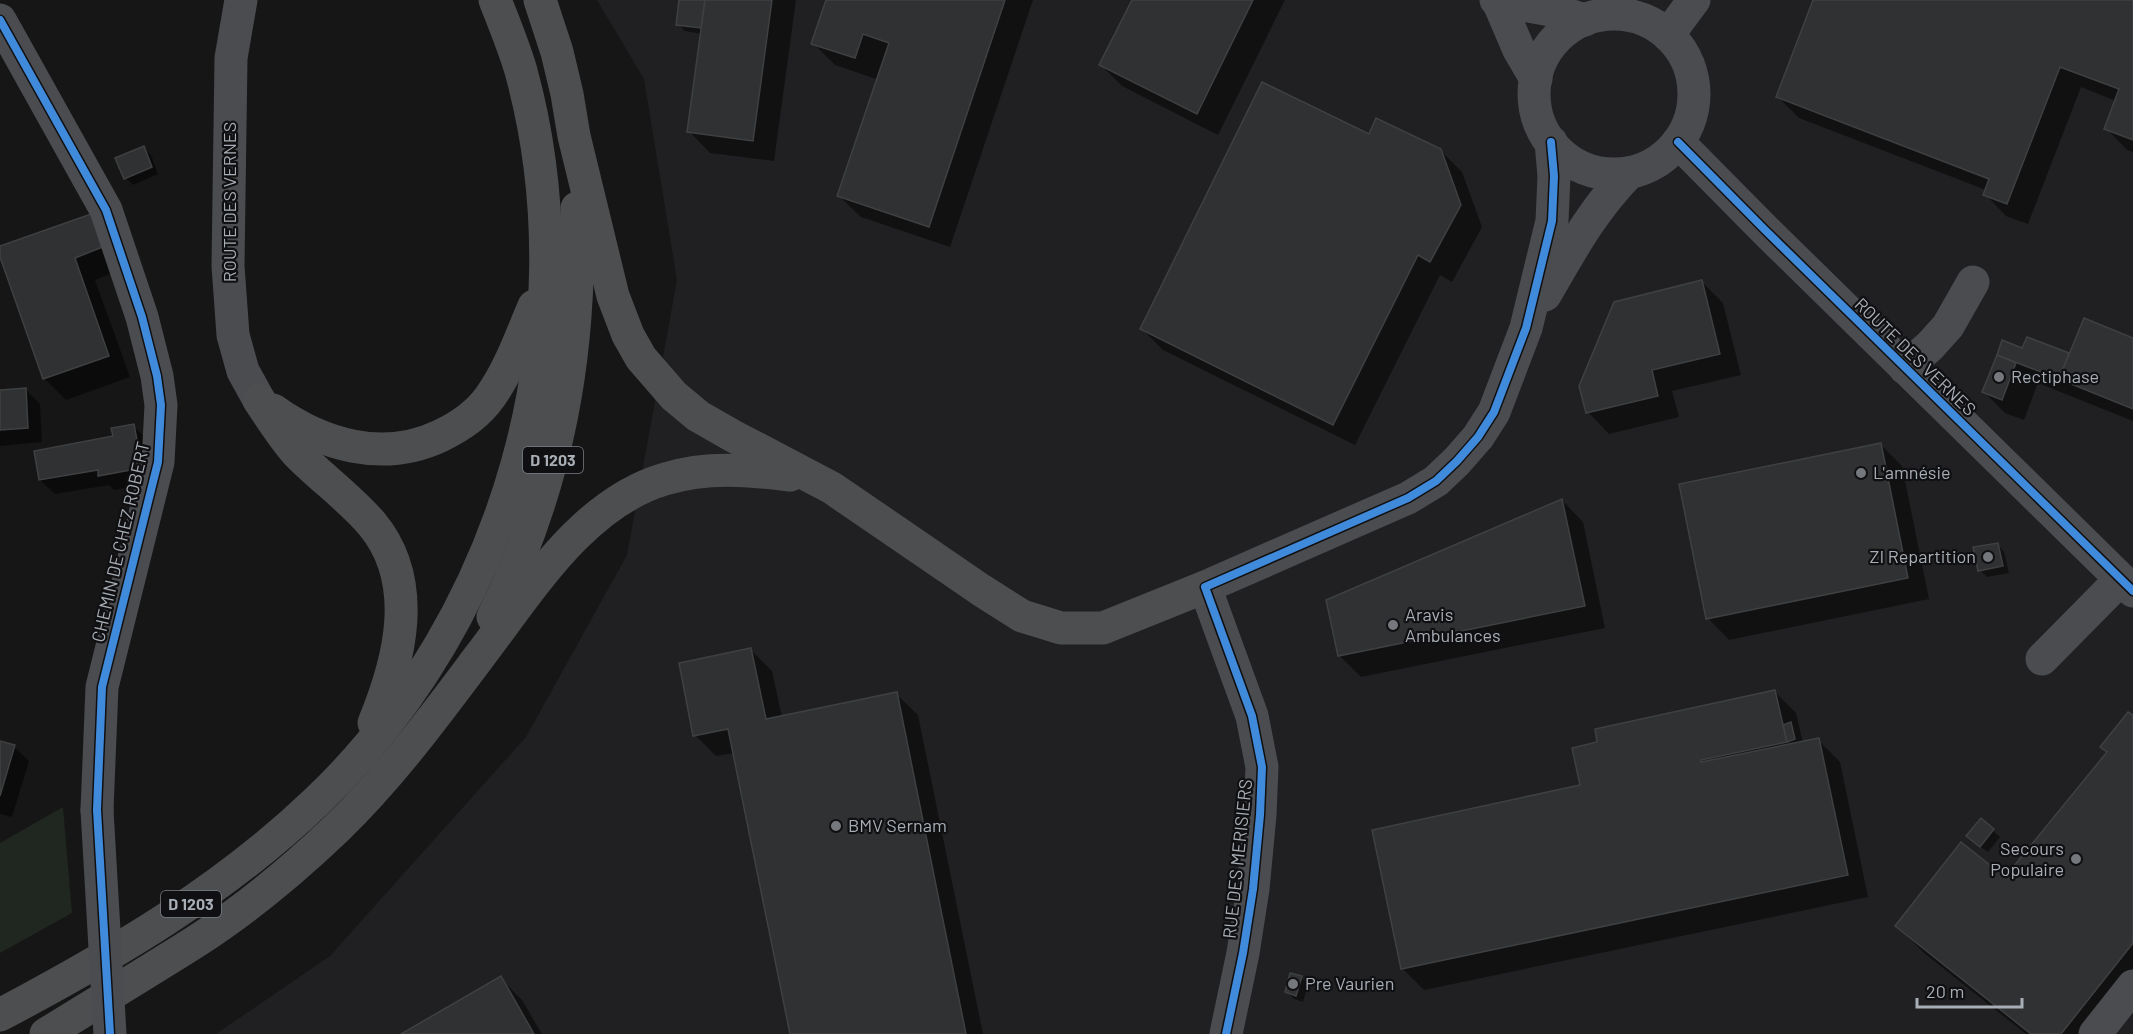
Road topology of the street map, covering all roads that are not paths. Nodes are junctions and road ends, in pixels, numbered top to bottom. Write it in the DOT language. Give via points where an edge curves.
graph roads {
  1 [pos="242,0"];
  2 [pos="495,0"];
  3 [pos="540,0"];
  4 [pos="1695,0"];
  5 [pos="1497,1"];
  6 [pos="0,20"];
  7 [pos="1585,20"];
  8 [pos="1668,35"];
  9 [pos="1536,79"];
  10 [pos="574,136"];
  11 [pos="1551,142"];
  12 [pos="1678,142"];
  13 [pos="1629,173"];
  14 [pos="544,282"];
  15 [pos="1973,282"];
  16 [pos="1526,328"];
  17 [pos="1905,368"];
  18 [pos="259,400"];
  19 [pos="807,476"];
  20 [pos="2127,586"];
  21 [pos="1205,587"];
  22 [pos="2042,659"];
  23 [pos="409,750"];
  24 [pos="358,758"];
  25 [pos="2133,987"];
  26 [pos="0,1015"];
  27 [pos="46,1034"];
  28 [pos="110,1034"];
  29 [pos="1226,1034"];
  30 [pos="2096,1034"];
  1 -- 18 [label="street, ROUTE DES VERNES" via="231,58 228,266 233,335 243,371"];
  2 -- 14 [label="highway, D 1203" via="521,69 536,141 545,237"];
  3 -- 10 [label="highway, D 1203" via="560,63"];
  4 -- 8 [label="street"];
  5 -- 7 [label="street"];
  5 -- 9 [label="street"];
  6 -- 28 [label="street, CHEMIN DE CHEZ ROBERT, bridge" via="106,210 142,317 160,405 158,462 102,687 97,810"];
  7 -- 8 [label="street" via="1625,14 1656,25"];
  7 -- 9 [label="street" via="1552,44"];
  8 -- 12 [label="street" via="1686,58 1694,86 1691,116"];
  9 -- 11 [label="street" via="1538,117"];
  10 -- 19 [label="highway" via="613,296 641,358 674,396 698,416"];
  10 -- 23 [label="highway, D 1203" via="578,241 574,323 567,391 554,456 532,525 493,616 454,685"];
  11 -- 13 [label="street" via="1572,162 1589,170"];
  11 -- 16 [label="street" via="1552,221"];
  12 -- 13 [label="street" via="1665,157"];
  12 -- 17 [label="street, ROUTE DES VERNES"];
  13 -- 16 [label="street" via="1594,214"];
  14 -- 18 [label="highway" via="489,398 453,430 432,440 395,449 352,447 298,427"];
  14 -- 24 [label="highway, D 1203" via="537,376 528,426 492,541 456,618 425,671"];
  15 -- 17 [label="street" via="1948,326"];
  16 -- 21 [label="street" via="1494,412 1478,437 1436,481 1408,498"];
  17 -- 20 [label="street, ROUTE DES VERNES"];
  18 -- 24 [label="highway" via="296,451 374,526 397,571 402,626 396,655 384,699"];
  19 -- 21 [label="highway" via="832,488 1022,616 1061,628 1103,628"];
  19 -- 23 [label="highway" via="736,469 697,471 664,479 618,501 576,534 552,562"];
  20 -- 22 [label="street"];
  21 -- 29 [label="street, RUE DES MERISIERS" via="1252,716 1262,767 1253,889"];
  23 -- 27 [label="highway, D 1203" via="336,829 247,905"];
  24 -- 26 [label="highway, D 1203" via="320,799 228,877 172,917"];
  25 -- 30 [label="street"];
}
